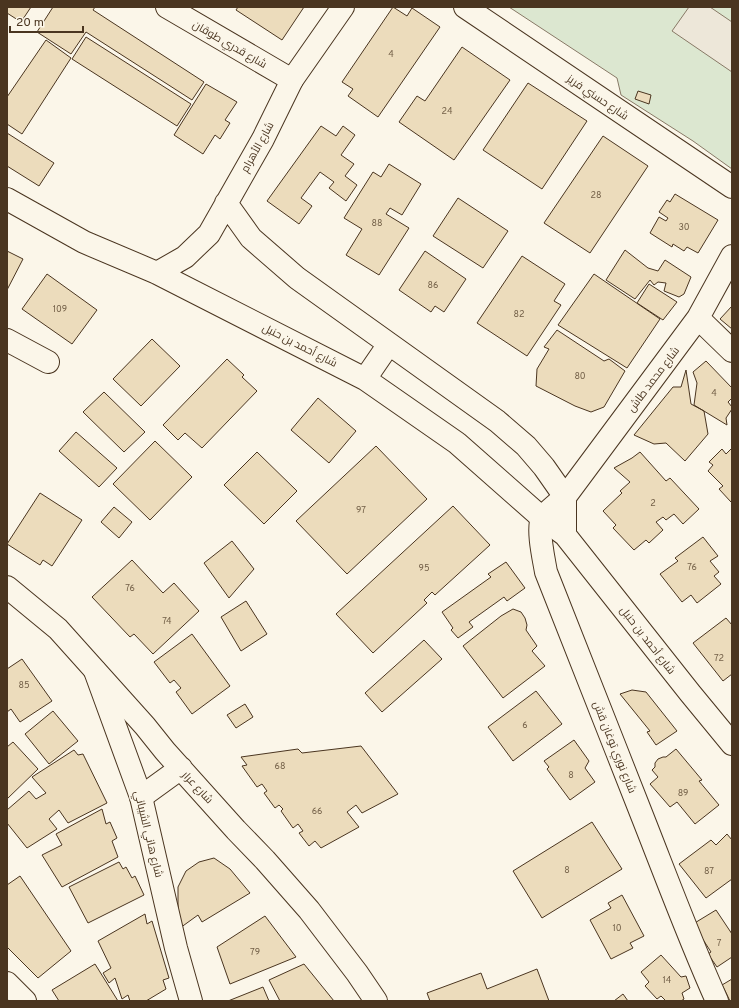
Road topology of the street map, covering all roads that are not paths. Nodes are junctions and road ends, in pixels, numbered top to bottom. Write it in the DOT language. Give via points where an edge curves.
graph roads {
  1 [pos="167,7"];
  2 [pos="343,7"];
  3 [pos="465,7"];
  4 [pos="292,80"];
  5 [pos="732,187"];
  6 [pos="7,199"];
  7 [pos="226,203"];
  8 [pos="732,256"];
  9 [pos="157,274"];
  10 [pos="698,318"];
  11 [pos="7,340"];
  12 [pos="389,344"];
  13 [pos="732,351"];
  14 [pos="48,362"];
  15 [pos="365,379"];
  16 [pos="565,496"];
  17 [pos="542,518"];
  18 [pos="565,535"];
  19 [pos="7,587"];
  20 [pos="95,671"];
  21 [pos="732,744"];
  22 [pos="181,768"];
  23 [pos="141,797"];
  24 [pos="7,983"];
  25 [pos="25,1001"];
  26 [pos="191,1001"];
  27 [pos="376,1001"];
  28 [pos="717,1001"];
  1 -- 4 [label="street, شارع قدري طوقان"];
  2 -- 4 [label="street, شارع الأهرام"];
  3 -- 5 [label="street, شارع حسني فريز"];
  4 -- 7 [label="street, شارع الأهرام" via="263,139"];
  6 -- 9 [label="street, شارع أحمد بن حنبل" via="84,242"];
  7 -- 9 [label="street, شارع الأهرام" via="209,234 186,257"];
  7 -- 12 [label="street" via="251,238 297,278"];
  8 -- 10 [label="street, شارع محمد طاش"];
  9 -- 15 [label="street, شارع أحمد بن حنبل"];
  10 -- 13 [label="street"];
  10 -- 16 [label="street, شارع محمد طاش"];
  11 -- 14 [label="street"];
  12 -- 15 [label="street"];
  12 -- 16 [label="street" via="503,426 526,446"];
  15 -- 17 [label="street, شارع أحمد بن حنبل" via="457,443"];
  16 -- 17 [label="street"];
  16 -- 18 [label="street"];
  17 -- 18 [label="street, شارع أحمد بن حنبل"];
  17 -- 28 [label="street, شارع نوري توغان قش" via="541,540 546,572 672,896"];
  18 -- 21 [label="street, شارع أحمد بن حنبل"];
  19 -- 20 [label="street, شارع عرار" via="58,629"];
  20 -- 22 [label="street, شارع عرار"];
  20 -- 23 [label="street, شارع هاني الشيباني"];
  22 -- 23 [label="street"];
  22 -- 27 [label="street, شارع عرار" via="309,910"];
  23 -- 26 [label="street, شارع هاني الشيباني"];
  24 -- 25 [label="street"];
}
